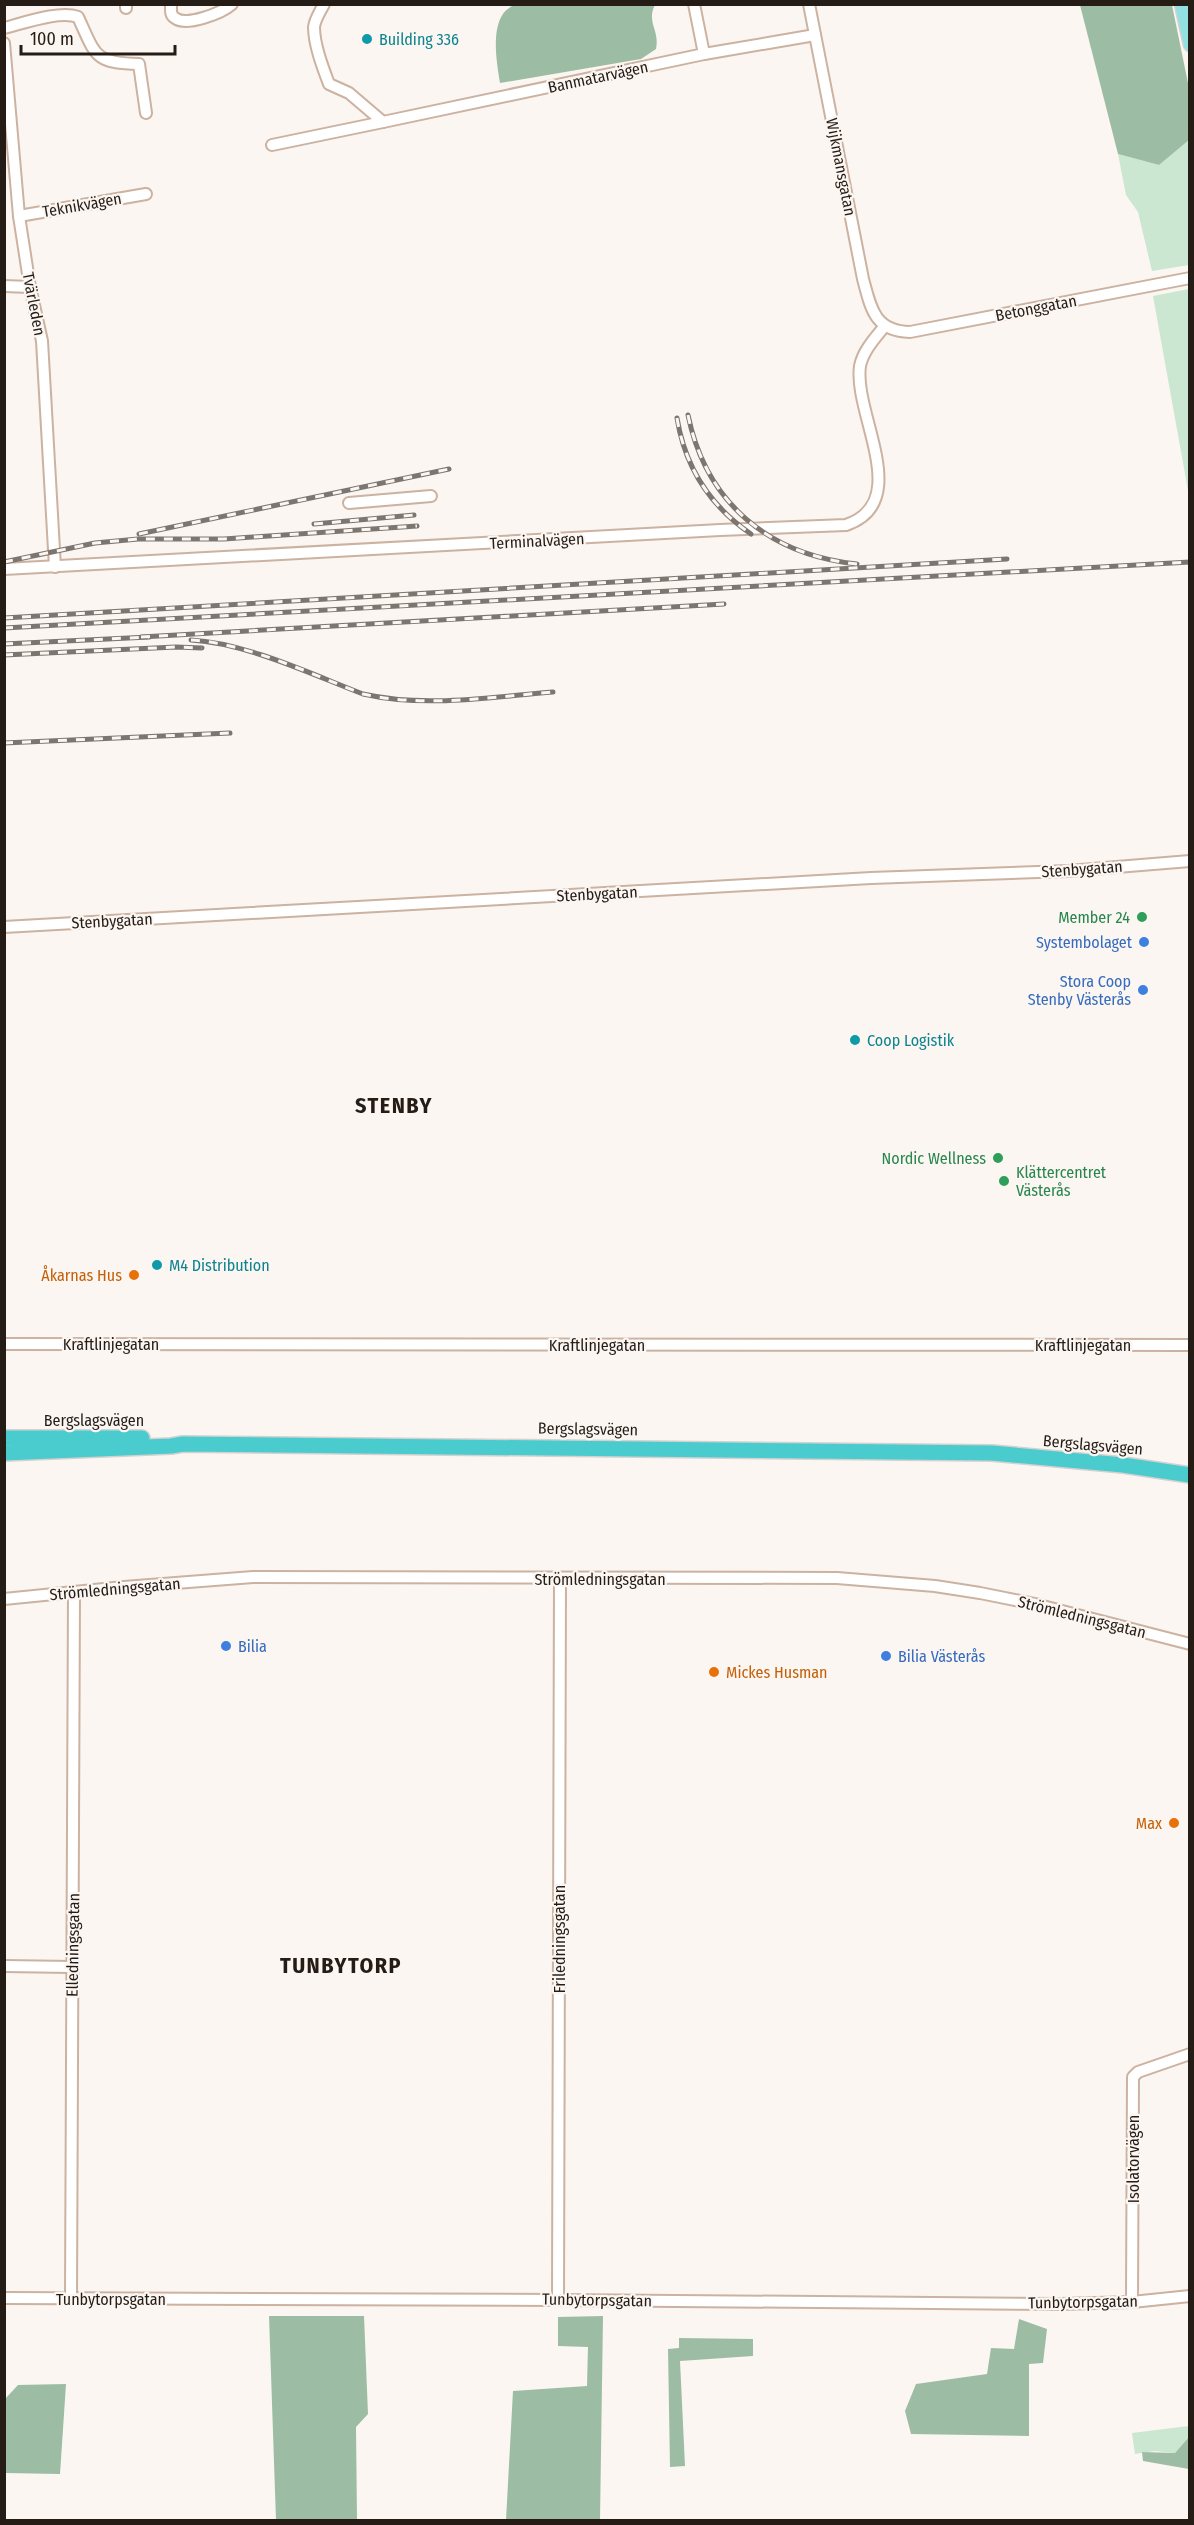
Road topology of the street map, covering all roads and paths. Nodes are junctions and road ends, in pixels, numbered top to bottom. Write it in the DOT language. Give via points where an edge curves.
graph roads {
  1 [pos="171,4"];
  2 [pos="231,4"];
  3 [pos="324,4"];
  4 [pos="694,4"];
  5 [pos="808,4"];
  6 [pos="1181,4"];
  7 [pos="4,28"];
  8 [pos="815,35"];
  9 [pos="4,43"];
  10 [pos="1190,45"];
  11 [pos="704,54"];
  12 [pos="146,113"];
  13 [pos="382,121"];
  14 [pos="272,145"];
  15 [pos="146,194"];
  16 [pos="19,216"];
  17 [pos="1190,278"];
  18 [pos="4,286"];
  19 [pos="30,286"];
  20 [pos="884,327"];
  21 [pos="431,496"];
  22 [pos="349,503"];
  23 [pos="54,567"];
  24 [pos="4,569"];
  25 [pos="1190,861"];
  26 [pos="4,927"];
  27 [pos="4,1344"];
  28 [pos="1190,1345"];
  29 [pos="4,1438"];
  30 [pos="183,1444"];
  31 [pos="4,1453"];
  32 [pos="992,1454"];
  33 [pos="1190,1465"];
  34 [pos="1190,1475"];
  35 [pos="560,1579"];
  36 [pos="74,1592"];
  37 [pos="4,1599"];
  38 [pos="1190,1644"];
  39 [pos="4,1966"];
  40 [pos="72,1967"];
  41 [pos="1190,2054"];
  42 [pos="1190,2296"];
  43 [pos="4,2298"];
  44 [pos="71,2299"];
  45 [pos="558,2300"];
  46 [pos="1132,2302"];
  1 -- 2 [label="street" via="172,14 182,21 211,16"];
  3 -- 13 [label="street" via="314,29 329,84 349,93"];
  4 -- 11 [label="street"];
  5 -- 8 [label="street, Wijkmansgatan"];
  6 -- 10 [label="main road"];
  7 -- 12 [label="street" via="71,14 78,17 95,53 106,62 140,64"];
  8 -- 11 [label="street, Banmatarvägen"];
  8 -- 20 [label="street, Wijkmansgatan" via="863,279 876,317"];
  9 -- 16 [label="street, Tvärleden"];
  11 -- 13 [label="street, Banmatarvägen"];
  13 -- 14 [label="street, Banmatarvägen"];
  15 -- 16 [label="street, Teknikvägen"];
  16 -- 19 [label="street, Tvärleden"];
  17 -- 20 [label="street, Betonggatan" via="910,332"];
  18 -- 19 [label="street"];
  19 -- 23 [label="street, Tvärleden" via="42,341"];
  20 -- 23 [label="street, Terminalvägen" via="862,357 860,378 877,465 875,503 863,518 846,525"];
  21 -- 22 [label="street"];
  23 -- 24 [label="street, Terminalvägen"];
  25 -- 26 [label="street, Stenbygatan" via="1068,871 871,878"];
  27 -- 28 [label="street, Kraftlinjegatan"];
  29 -- 30 [label="highway, Bergslagsvägen" via="169,1438"];
  30 -- 31 [label="highway, Bergslagsvägen"];
  30 -- 32 [label="highway, Bergslagsvägen"];
  32 -- 33 [label="highway, Bergslagsvägen" via="1014,1450 1096,1454"];
  32 -- 34 [label="highway, Bergslagsvägen"];
  35 -- 36 [label="street, Strömledningsgatan" via="253,1577"];
  35 -- 38 [label="street, Strömledningsgatan" via="795,1577 935,1586 1035,1604"];
  35 -- 45 [label="street, Friledningsgatan"];
  36 -- 37 [label="street, Strömledningsgatan"];
  36 -- 40 [label="street, Elledningsgatan"];
  39 -- 40 [label="street"];
  40 -- 44 [label="street, Elledningsgatan"];
  41 -- 46 [label="street, Isolatorvägen" via="1138,2072 1133,2078"];
  42 -- 46 [label="street, Tunbytorpsgatan"];
  43 -- 44 [label="street, Tunbytorpsgatan"];
  44 -- 45 [label="street, Tunbytorpsgatan"];
  45 -- 46 [label="street, Tunbytorpsgatan"];
}
